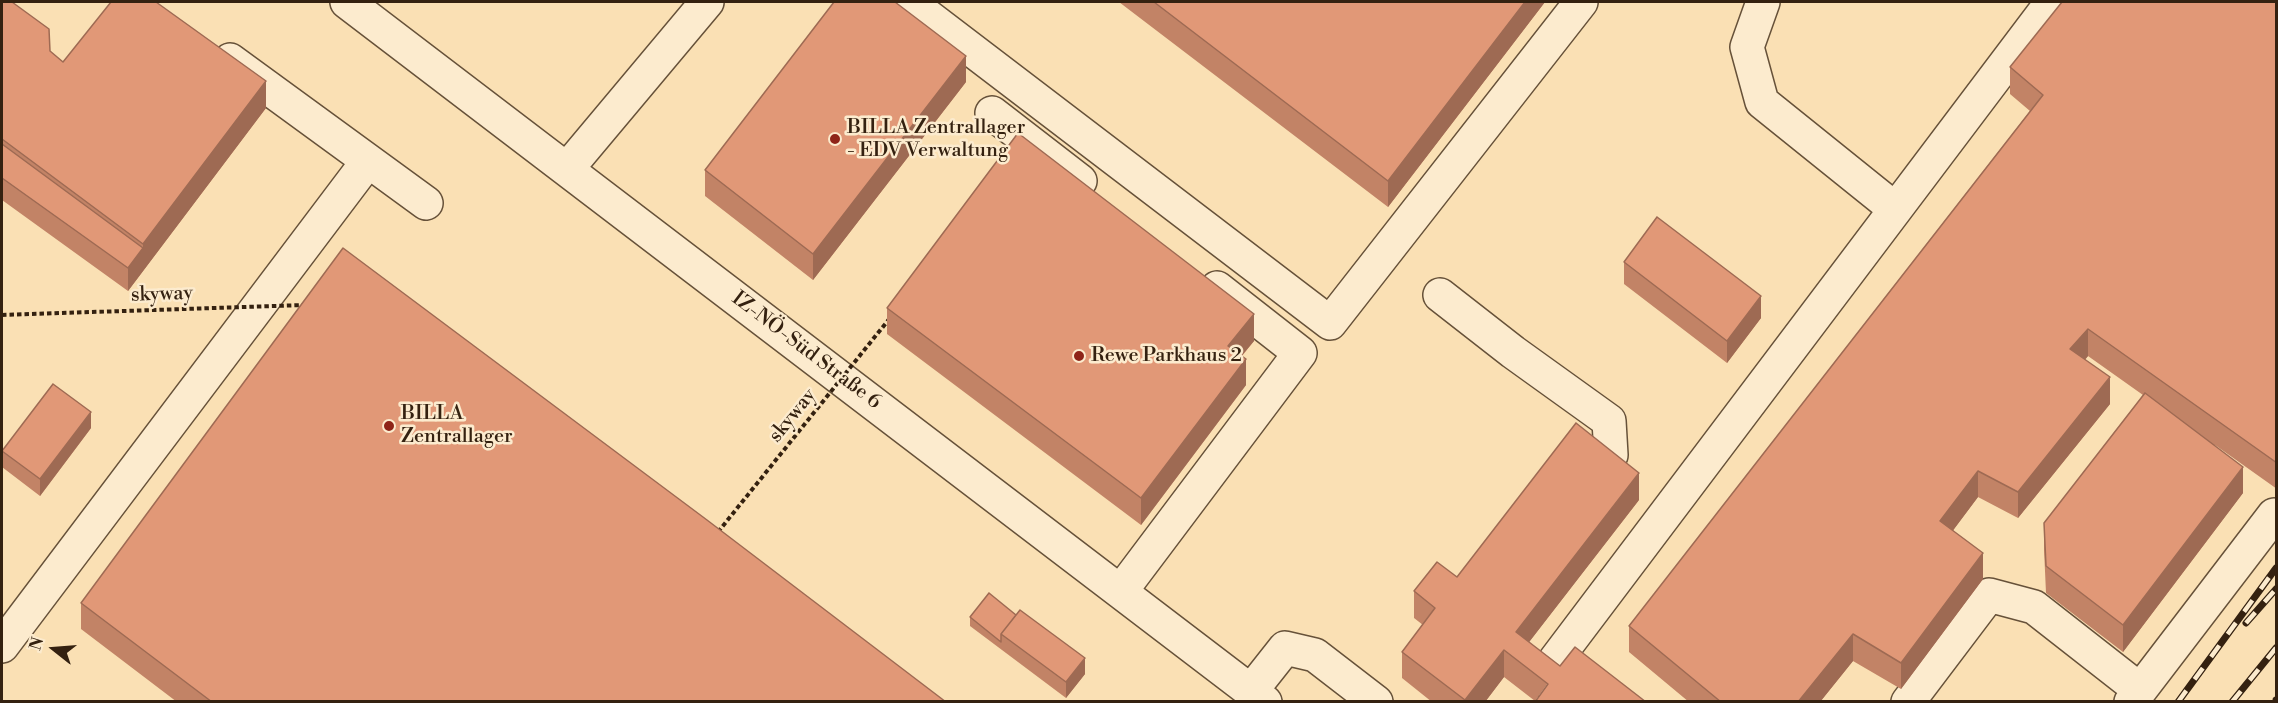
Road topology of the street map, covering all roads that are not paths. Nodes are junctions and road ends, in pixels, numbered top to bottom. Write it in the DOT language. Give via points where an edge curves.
graph roads {
  1 [pos="347,2"];
  2 [pos="707,2"];
  3 [pos="909,2"];
  4 [pos="1581,2"];
  5 [pos="1763,2"];
  6 [pos="2052,2"];
  7 [pos="208,43"];
  8 [pos="992,113"];
  9 [pos="368,162"];
  10 [pos="567,169"];
  11 [pos="1104,200"];
  12 [pos="426,203"];
  13 [pos="1895,209"];
  14 [pos="1198,273"];
  15 [pos="1440,295"];
  16 [pos="1611,454"];
  17 [pos="2274,515"];
  18 [pos="1122,591"];
  19 [pos="2,646"];
  20 [pos="1531,692"];
  21 [pos="1258,696"];
  22 [pos="2136,696"];
  23 [pos="1376,702"];
  24 [pos="1908,702"];
  1 -- 10 [label="street, IZ-NÖ-Süd Straße 6"];
  2 -- 10 [label="street"];
  3 -- 4 [label="street" via="1330,322"];
  5 -- 13 [label="street" via="1747,47 1762,102"];
  6 -- 13 [label="street"];
  7 -- 9 [label="street"];
  8 -- 11 [label="street"];
  9 -- 12 [label="street"];
  9 -- 19 [label="street"];
  10 -- 18 [label="street, IZ-NÖ-Süd Straße 6"];
  13 -- 20 [label="street"];
  14 -- 18 [label="street" via="1300,353"];
  15 -- 16 [label="street" via="1609,421"];
  17 -- 22 [label="street"];
  18 -- 21 [label="street, IZ-NÖ-Süd Straße 6"];
  21 -- 23 [label="street" via="1285,648 1315,655"];
  22 -- 24 [label="street" via="2034,607 1989,595"];
}
